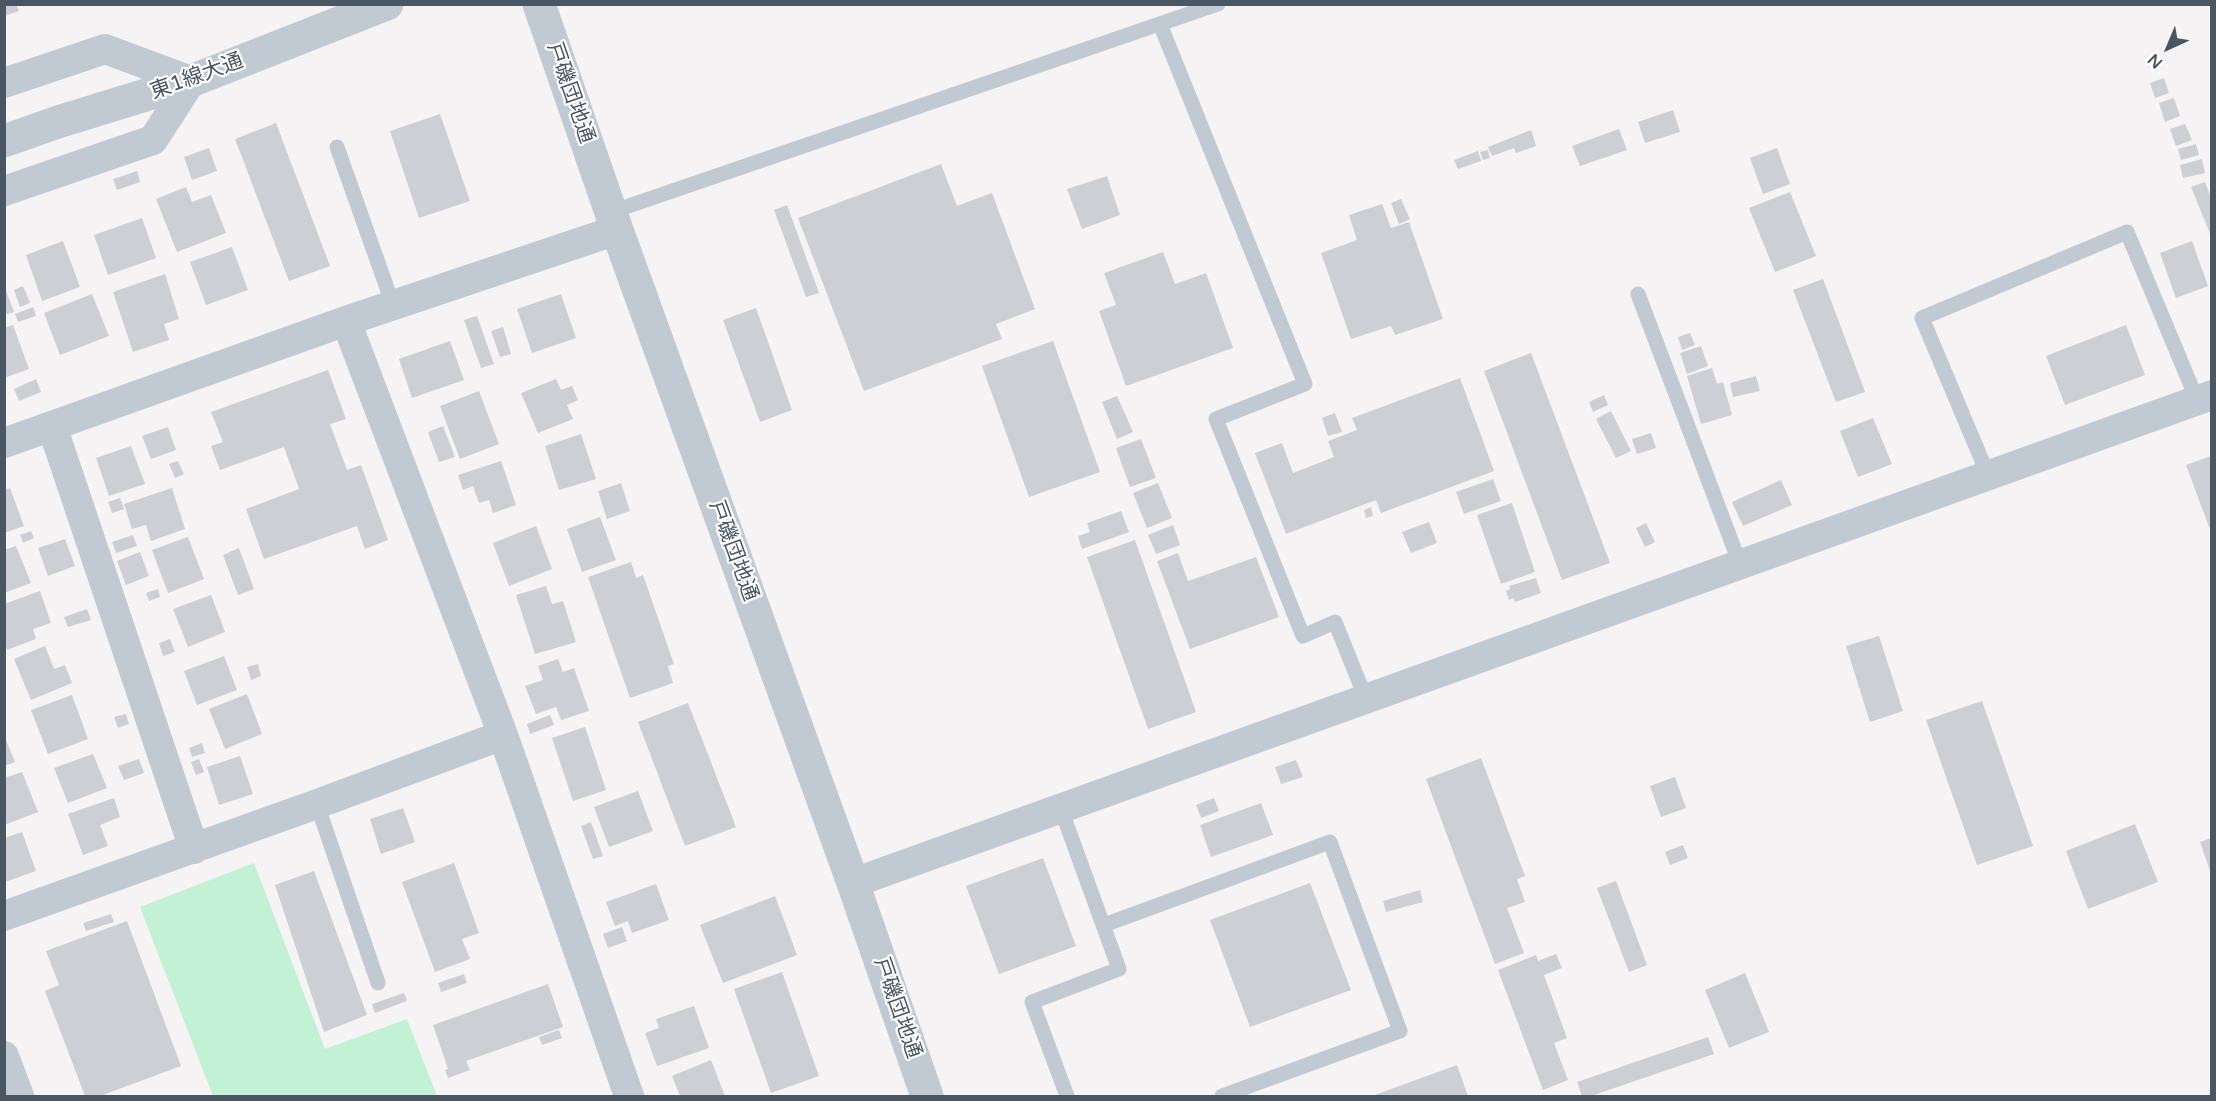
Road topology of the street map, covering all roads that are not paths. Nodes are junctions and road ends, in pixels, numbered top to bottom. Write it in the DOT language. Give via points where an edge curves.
graph roads {
  1 [pos="387,4"];
  2 [pos="539,4"];
  3 [pos="1218,4"];
  4 [pos="1160,24"];
  5 [pos="191,81"];
  6 [pos="4,83"];
  7 [pos="4,141"];
  8 [pos="337,147"];
  9 [pos="4,191"];
  10 [pos="614,221"];
  11 [pos="1638,294"];
  12 [pos="393,305"];
  13 [pos="346,321"];
  14 [pos="2204,397"];
  15 [pos="52,426"];
  16 [pos="4,443"];
  17 [pos="1988,475"];
  18 [pos="1740,564"];
  19 [pos="1366,699"];
  20 [pos="503,735"];
  21 [pos="317,804"];
  22 [pos="1061,809"];
  23 [pos="194,849"];
  24 [pos="853,883"];
  25 [pos="4,916"];
  26 [pos="1104,925"];
  27 [pos="378,983"];
  28 [pos="4,1056"];
  29 [pos="19,1096"];
  30 [pos="628,1096"];
  31 [pos="927,1096"];
  32 [pos="1067,1096"];
  33 [pos="1222,1096"];
  1 -- 5 [label="street, 東1線大通"];
  2 -- 10 [label="street, 戸磯団地通"];
  3 -- 4 [label="lane"];
  4 -- 10 [label="lane"];
  4 -- 19 [label="lane" via="1305,384 1216,419 1303,636 1335,622"];
  5 -- 6 [label="street" via="105,49"];
  5 -- 7 [label="street, 東1線大通"];
  5 -- 9 [label="street" via="153,140"];
  8 -- 12 [label="lane"];
  10 -- 12 [label="street"];
  10 -- 24 [label="street, 戸磯団地通"];
  11 -- 18 [label="lane"];
  12 -- 13 [label="street"];
  13 -- 15 [label="street"];
  13 -- 20 [label="street"];
  14 -- 17 [label="street"];
  14 -- 17 [label="lane" via="2127,232 1922,318"];
  15 -- 16 [label="street"];
  15 -- 23 [label="street"];
  17 -- 18 [label="street"];
  18 -- 19 [label="street"];
  19 -- 22 [label="street"];
  20 -- 21 [label="street"];
  20 -- 30 [label="street"];
  21 -- 23 [label="street"];
  21 -- 27 [label="lane"];
  22 -- 24 [label="street"];
  22 -- 26 [label="lane"];
  23 -- 25 [label="street"];
  24 -- 31 [label="street, 戸磯団地通"];
  26 -- 32 [label="lane" via="1119,969 1032,1002"];
  26 -- 33 [label="lane" via="1330,842 1400,1031"];
  28 -- 29 [label="street"];
}
